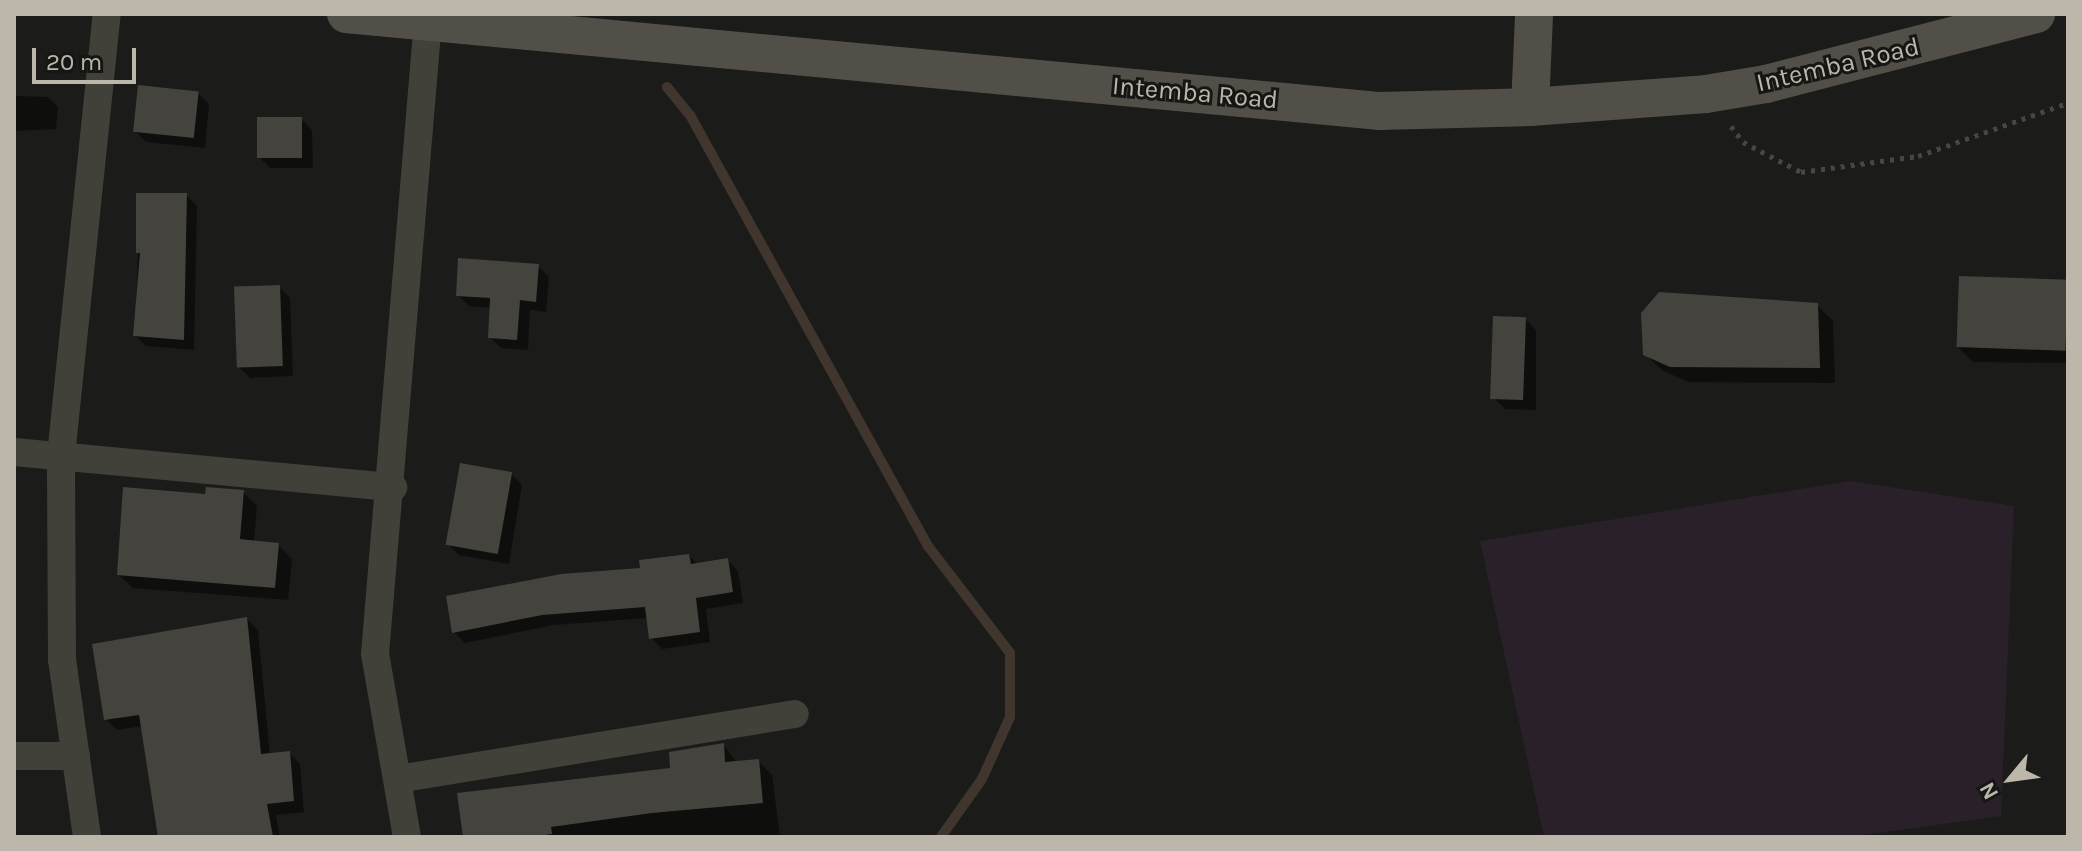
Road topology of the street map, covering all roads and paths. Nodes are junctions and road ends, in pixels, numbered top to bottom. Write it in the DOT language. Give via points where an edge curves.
graph roads {
  1 [pos="107,14"];
  2 [pos="346,14"];
  3 [pos="1534,14"];
  4 [pos="2036,14"];
  5 [pos="428,20"];
  6 [pos="1706,94"];
  7 [pos="2068,103"];
  8 [pos="1530,107"];
  9 [pos="14,452"];
  10 [pos="61,456"];
  11 [pos="393,487"];
  12 [pos="795,714"];
  13 [pos="14,756"];
  14 [pos="76,756"];
  15 [pos="398,779"];
  16 [pos="87,837"];
  17 [pos="407,837"];
  1 -- 10 [label="street"];
  2 -- 5 [label="street, Intemba Road"];
  3 -- 8 [label="street"];
  4 -- 6 [label="street, Intemba Road" via="1766,84"];
  5 -- 8 [label="street, Intemba Road" via="1380,111"];
  5 -- 11 [label="street"];
  6 -- 7 [label="path" via="1743,142 1801,172 1918,156"];
  6 -- 8 [label="street, Intemba Road"];
  9 -- 10 [label="street"];
  10 -- 11 [label="street"];
  10 -- 14 [label="street" via="62,660"];
  11 -- 15 [label="street" via="375,654"];
  12 -- 15 [label="street"];
  13 -- 14 [label="street"];
  14 -- 16 [label="street"];
  15 -- 17 [label="street"];
}
